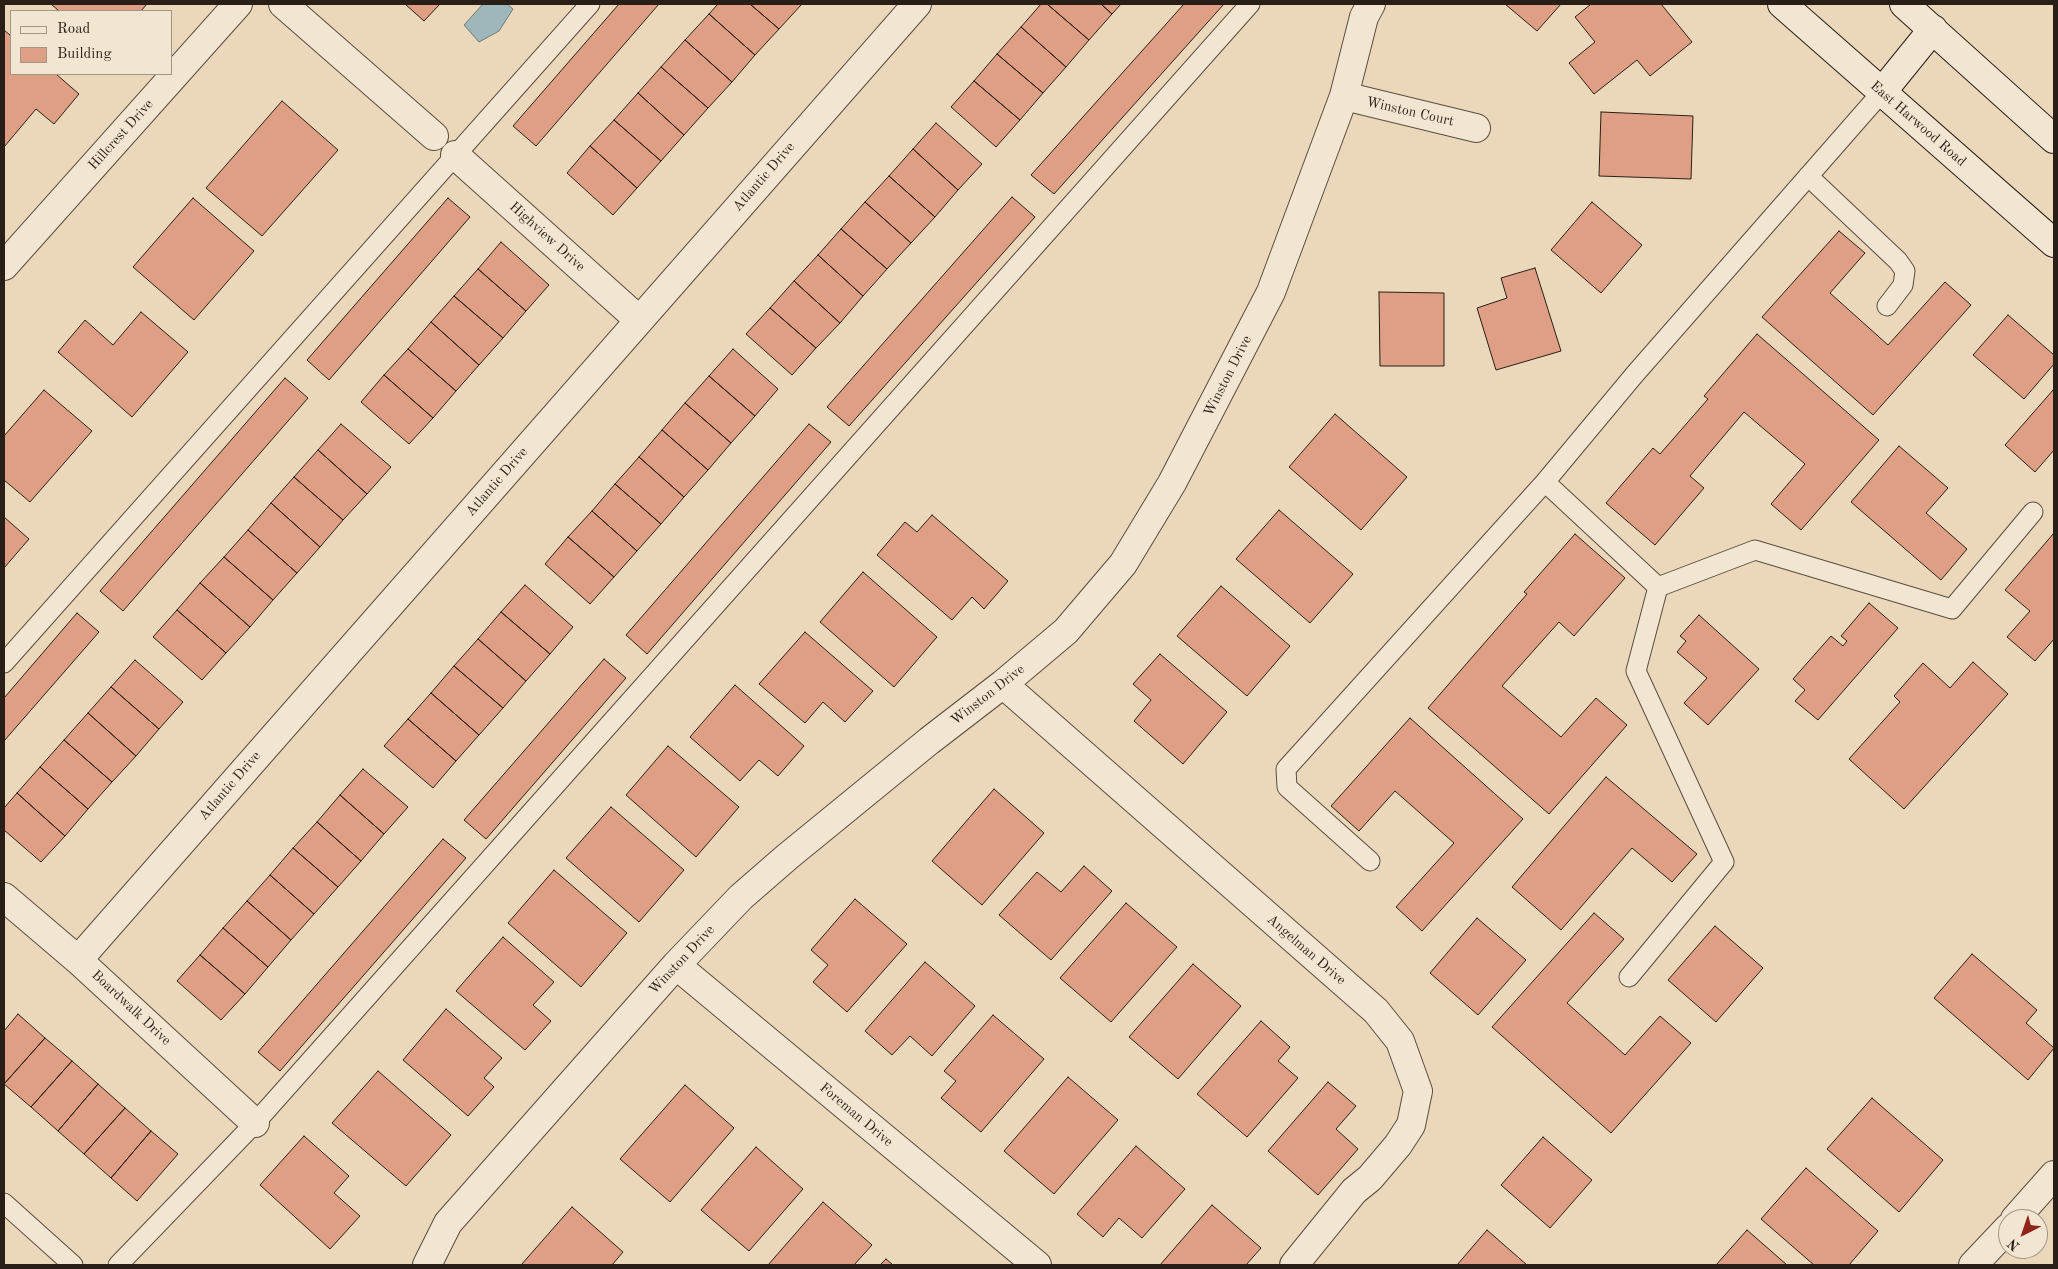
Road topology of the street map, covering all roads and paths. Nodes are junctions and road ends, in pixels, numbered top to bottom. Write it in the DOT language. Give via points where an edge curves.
graph roads {
  1 [pos="238,4"];
  2 [pos="283,4"];
  3 [pos="590,4"];
  4 [pos="917,4"];
  5 [pos="1250,4"];
  6 [pos="1371,4"];
  7 [pos="1782,4"];
  8 [pos="1904,4"];
  9 [pos="1933,30"];
  10 [pos="1882,92"];
  11 [pos="1344,96"];
  12 [pos="1476,128"];
  13 [pos="434,136"];
  14 [pos="2054,139"];
  15 [pos="455,155"];
  16 [pos="1808,176"];
  17 [pos="2054,243"];
  18 [pos="4,266"];
  19 [pos="1886,306"];
  20 [pos="639,320"];
  21 [pos="1545,482"];
  22 [pos="2033,512"];
  23 [pos="1658,586"];
  24 [pos="4,663"];
  25 [pos="1003,684"];
  26 [pos="1370,861"];
  27 [pos="4,897"];
  28 [pos="78,960"];
  29 [pos="676,965"];
  30 [pos="1628,977"];
  31 [pos="255,1123"];
  32 [pos="2054,1175"];
  33 [pos="4,1203"];
  34 [pos="2025,1209"];
  35 [pos="1998,1239"];
  36 [pos="73,1265"];
  37 [pos="118,1265"];
  38 [pos="427,1265"];
  39 [pos="1037,1265"];
  40 [pos="1294,1265"];
  41 [pos="1973,1265"];
  1 -- 18 [label="street, Hillcrest Drive"];
  2 -- 13 [label="street"];
  3 -- 15 [label="lane"];
  4 -- 20 [label="street, Atlantic Drive"];
  5 -- 31 [label="lane"];
  6 -- 11 [label="street, Winston Drive" via="1364,17"];
  7 -- 10 [label="street, East Harwood Road"];
  8 -- 9 [label="street"];
  9 -- 10 [label="street"];
  9 -- 14 [label="street"];
  10 -- 16 [label="lane"];
  10 -- 17 [label="street, East Harwood Road"];
  11 -- 12 [label="street, Winston Court"];
  11 -- 25 [label="street, Winston Drive" via="1271,292 1172,483 1123,564 1066,631"];
  15 -- 20 [label="street, Highview Drive"];
  15 -- 24 [label="lane"];
  16 -- 19 [label="lane" via="1902,266 1903,285"];
  16 -- 21 [label="lane"];
  20 -- 28 [label="street, Atlantic Drive"];
  21 -- 23 [label="lane"];
  21 -- 26 [label="lane" via="1286,769 1287,787"];
  22 -- 23 [label="lane" via="1952,608 1754,550"];
  23 -- 30 [label="lane" via="1636,671 1724,862"];
  25 -- 29 [label="street, Winston Drive" via="787,857 741,897"];
  25 -- 40 [label="street, Angelman Drive" via="1376,1011 1400,1041 1418,1091 1411,1126"];
  27 -- 28 [label="street, Boardwalk Drive"];
  28 -- 31 [label="street, Boardwalk Drive"];
  29 -- 38 [label="street, Winston Drive" via="448,1223"];
  29 -- 39 [label="street, Foreman Drive"];
  31 -- 37 [label="lane"];
  32 -- 34 [label="street"];
  33 -- 36 [label="lane"];
  35 -- 41 [label="street"];
}
